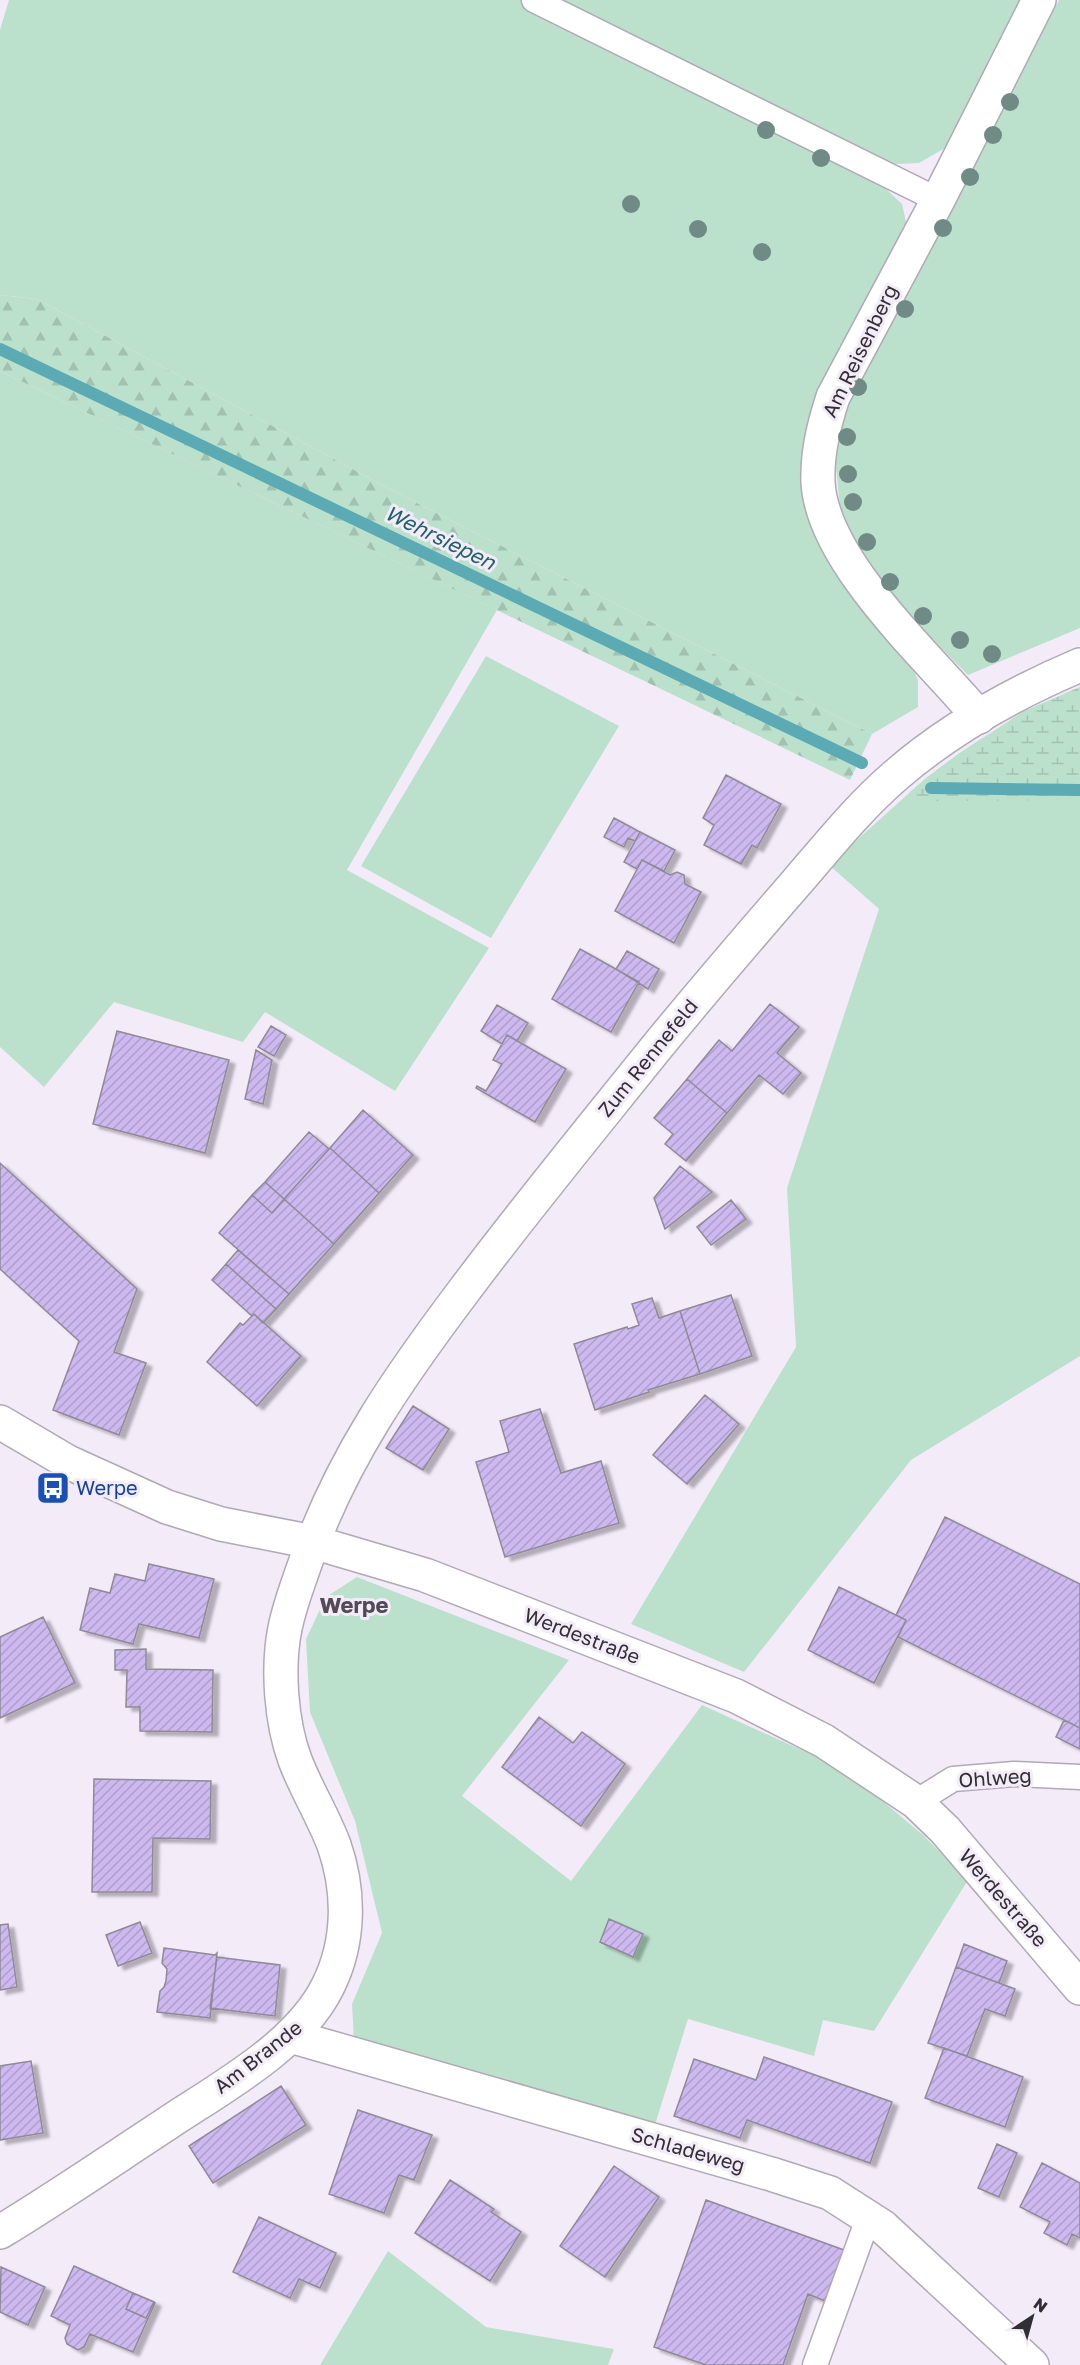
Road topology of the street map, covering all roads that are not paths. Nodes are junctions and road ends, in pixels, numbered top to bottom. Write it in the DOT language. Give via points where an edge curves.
graph roads {
  1 [pos="534,0"];
  2 [pos="1039,0"];
  3 [pos="938,200"];
  4 [pos="1080,665"];
  5 [pos="979,717"];
  6 [pos="0,1422"];
  7 [pos="313,1542"];
  8 [pos="1080,1777"];
  9 [pos="916,1802"];
  10 [pos="1080,1988"];
  11 [pos="290,2036"];
  12 [pos="868,2216"];
  13 [pos="0,2232"];
  14 [pos="815,2365"];
  15 [pos="1032,2365"];
  1 -- 3 [label="lane"];
  2 -- 3 [label="street, Am Reisenberg"];
  3 -- 5 [label="street, Am Reisenberg" via="833,397 822,430 818,484 824,512 846,559 897,626"];
  4 -- 5 [label="street, Zum Rennefeld" via="1007,699"];
  5 -- 7 [label="street, Zum Rennefeld" via="931,747 861,809 709,983 521,1214 385,1401 349,1459"];
  6 -- 7 [label="street, Werdestraße" via="68,1462 167,1507 221,1524"];
  7 -- 9 [label="street, Werdestraße" via="425,1575 736,1696 824,1741"];
  7 -- 11 [label="street, Am Brande" via="284,1632 285,1725 296,1762 335,1848 346,1913 343,1946 331,1982 315,2010"];
  8 -- 9 [label="lane, Ohlweg" via="1014,1774 953,1779"];
  9 -- 10 [label="street, Werdestraße" via="945,1830"];
  11 -- 12 [label="street, Schladeweg" via="771,2174 830,2193"];
  11 -- 13 [label="street, Am Brande" via="245,2071"];
  12 -- 14 [label="lane"];
  12 -- 15 [label="street, Schladeweg"];
}
